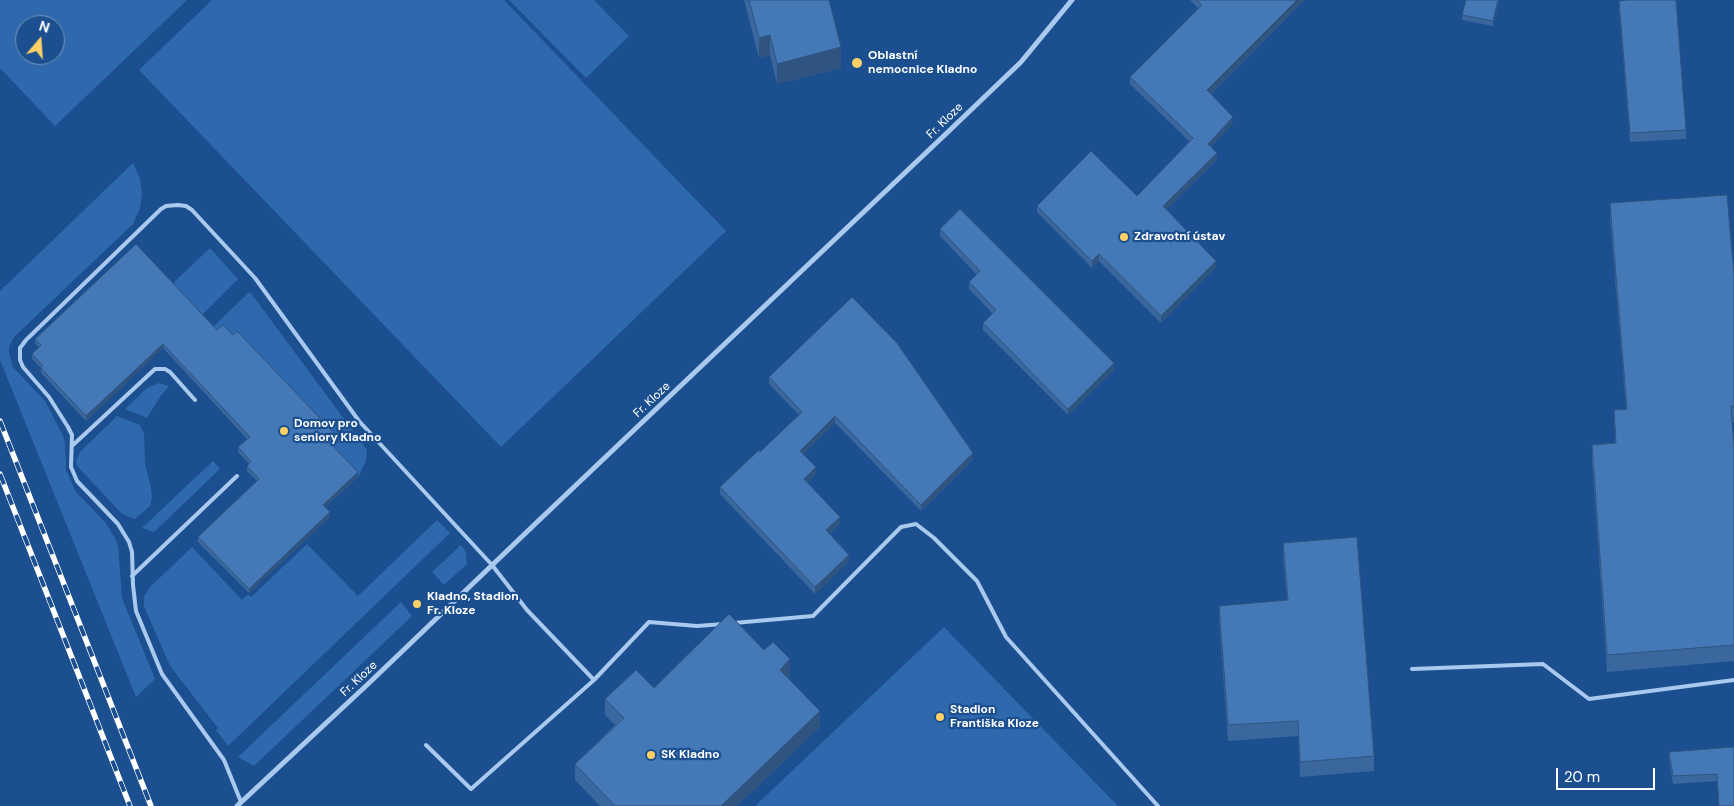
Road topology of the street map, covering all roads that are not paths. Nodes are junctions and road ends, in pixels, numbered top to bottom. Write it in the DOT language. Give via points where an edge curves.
graph roads {
  1 [pos="1072,0"];
  2 [pos="195,400"];
  3 [pos="72,446"];
  4 [pos="237,476"];
  5 [pos="492,565"];
  6 [pos="132,576"];
  7 [pos="1412,669"];
  8 [pos="594,680"];
  9 [pos="1734,680"];
  10 [pos="426,744"];
  11 [pos="239,804"];
  12 [pos="1158,806"];
  1 -- 5 [label="street, Fr. Kloze" via="1020,62 979,102"];
  2 -- 3 [label="lane" via="170,372 155,369"];
  3 -- 5 [label="lane" via="72,435 65,420 23,367 20,348 161,209 172,205 186,206 255,278 359,421"];
  3 -- 6 [label="lane" via="70,461 77,481 118,524 129,542"];
  4 -- 6 [label="lane"];
  5 -- 8 [label="lane" via="527,610"];
  5 -- 11 [label="street, Fr. Kloze"];
  6 -- 11 [label="lane" via="136,611 162,674 224,760"];
  7 -- 9 [label="lane" via="1543,664 1588,699"];
  8 -- 10 [label="lane" via="471,789"];
  8 -- 12 [label="lane" via="649,622 698,626 813,616 901,527 916,524 977,581 1006,637"];
}
